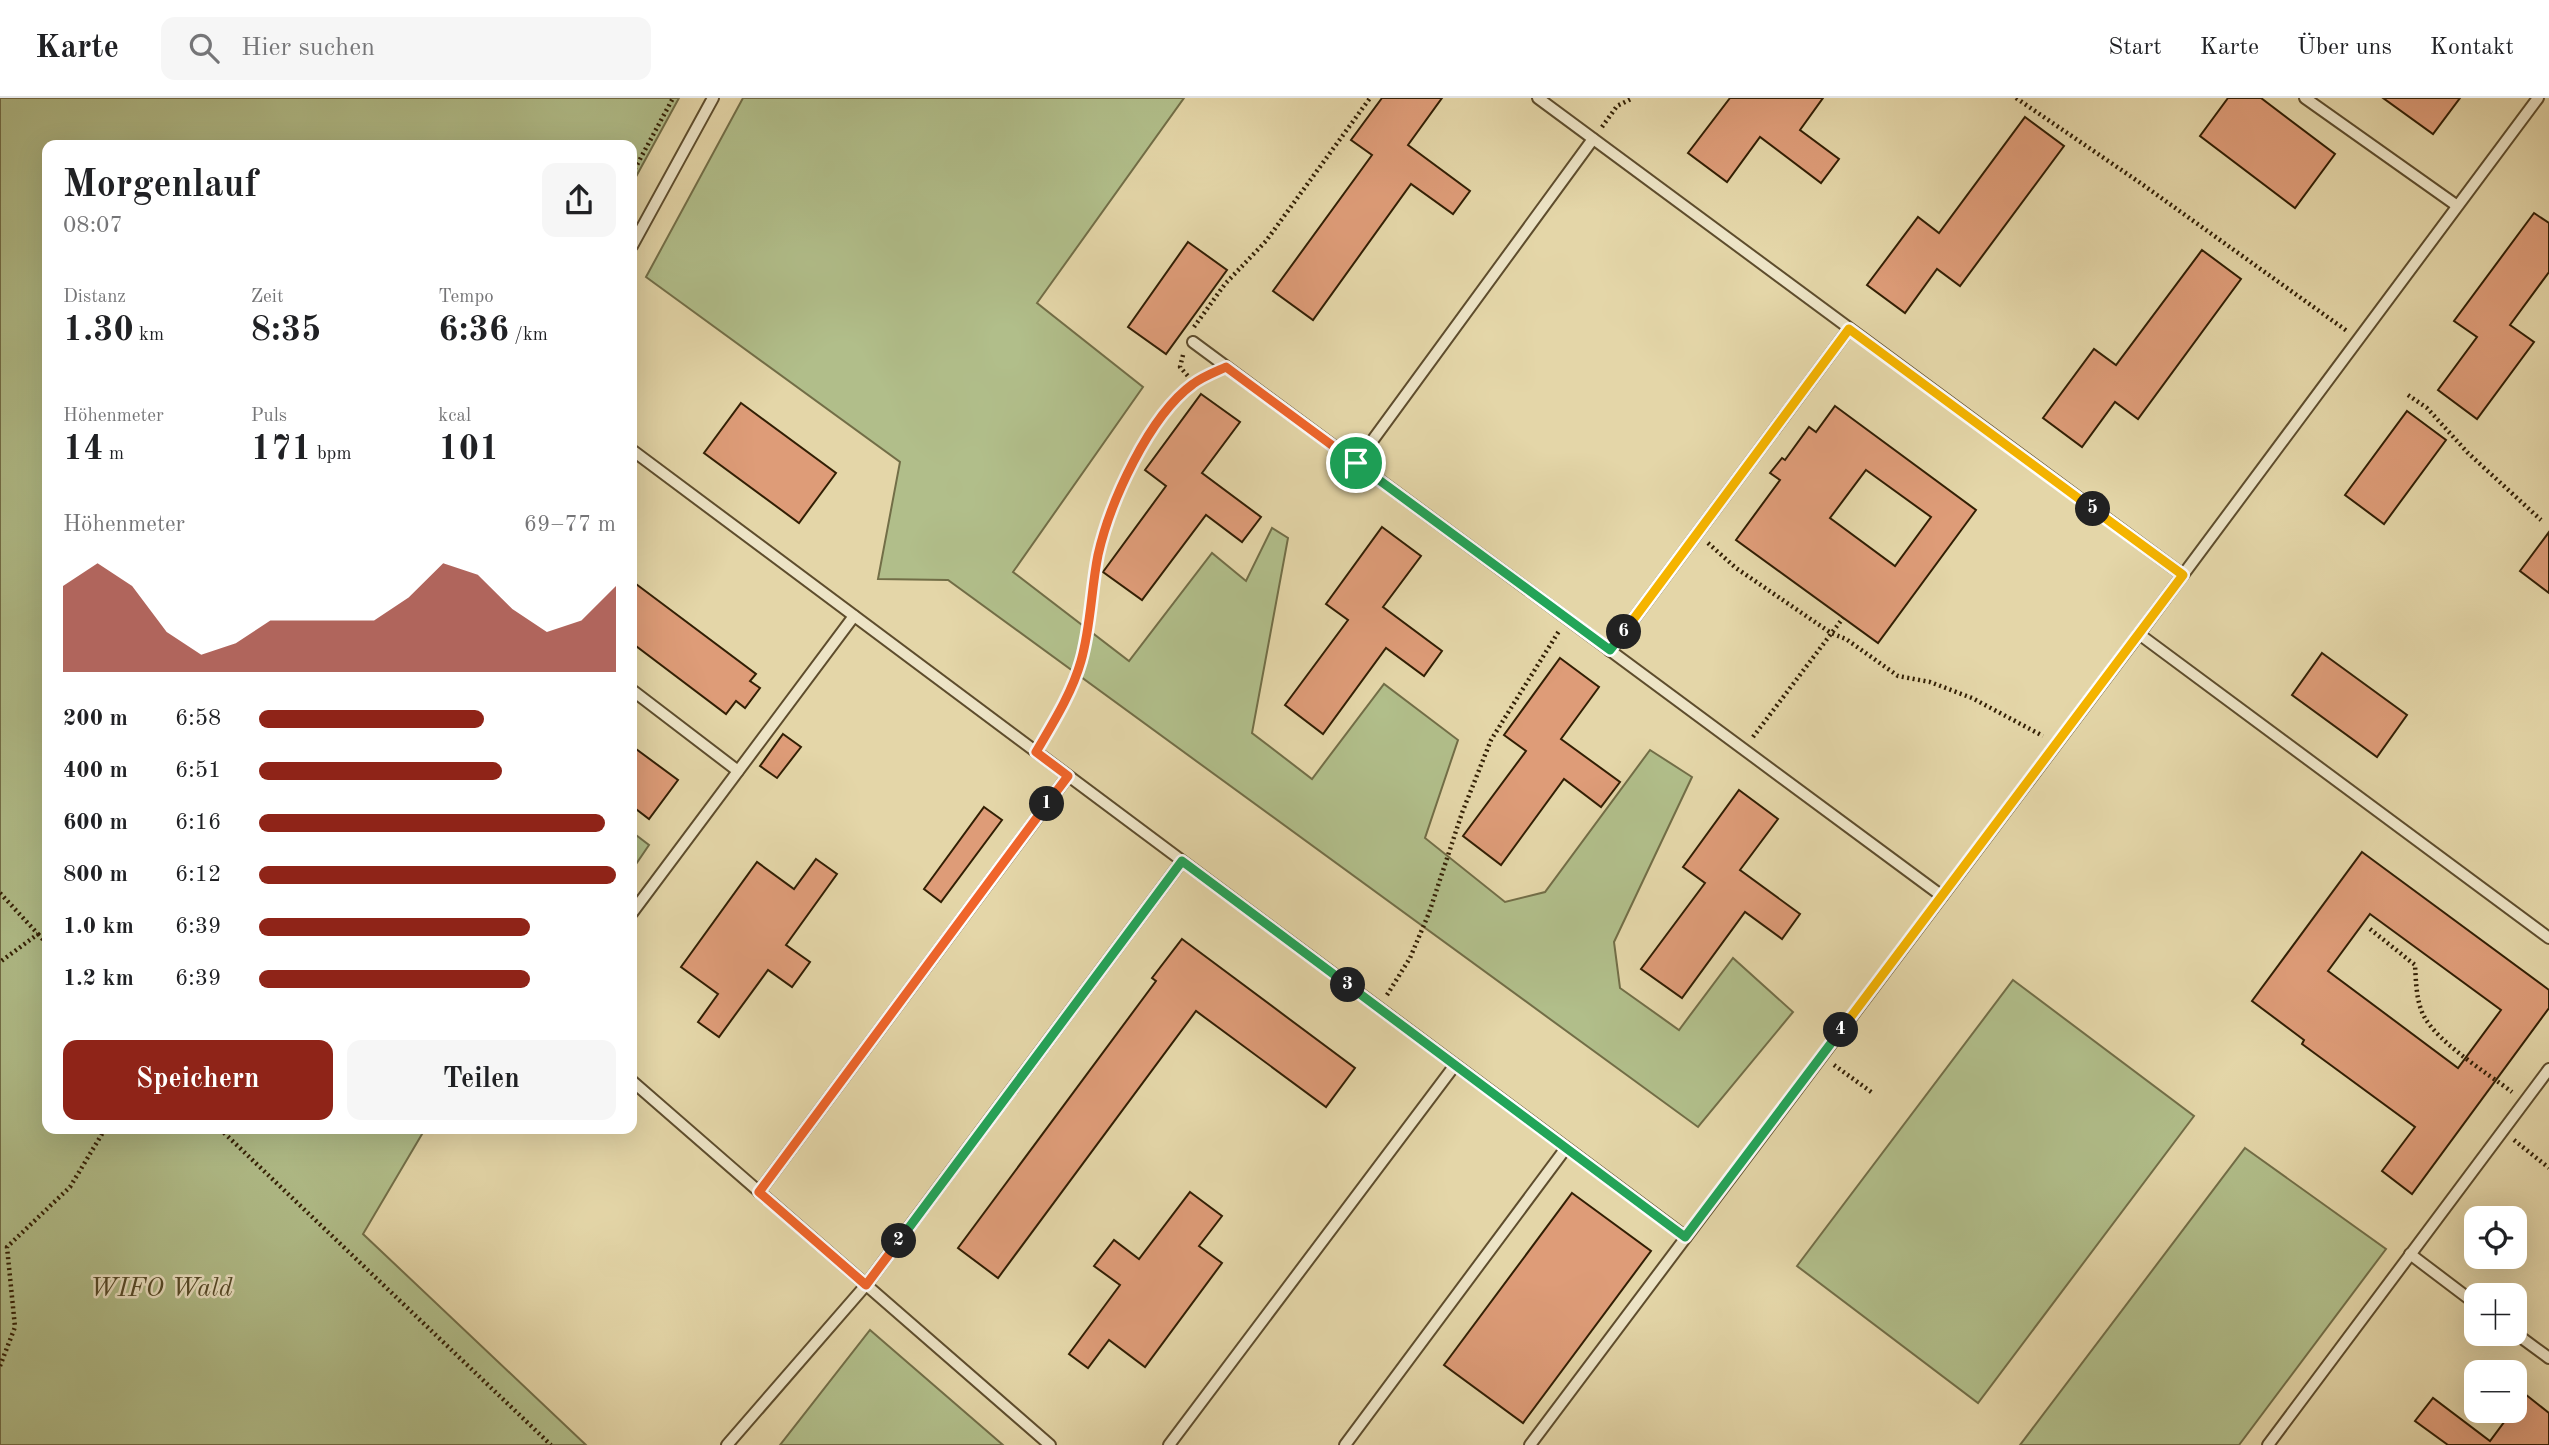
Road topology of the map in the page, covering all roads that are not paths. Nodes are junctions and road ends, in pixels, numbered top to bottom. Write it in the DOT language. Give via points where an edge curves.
graph roads {
  1 [pos="713,98"];
  2 [pos="1538,98"];
  3 [pos="2305,98"];
  4 [pos="2538,98"];
  5 [pos="1594,139"];
  6 [pos="2456,205"];
  7 [pos="637,237"];
  8 [pos="1849,329"];
  9 [pos="1193,342"];
  10 [pos="637,454"];
  11 [pos="1356,463"];
  12 [pos="2183,575"];
  13 [pos="854,616"];
  14 [pos="2139,634"];
  15 [pos="1610,650"];
  16 [pos="637,694"];
  17 [pos="738,771"];
  18 [pos="1068,776"];
  19 [pos="1182,861"];
  20 [pos="1942,896"];
  21 [pos="637,905"];
  22 [pos="2549,938"];
  23 [pos="1455,1065"];
  24 [pos="2549,1069"];
  25 [pos="637,1085"];
  26 [pos="1566,1148"];
  27 [pos="759,1192"];
  28 [pos="1685,1237"];
  29 [pos="2410,1254"];
  30 [pos="866,1285"];
  31 [pos="2464,1295"];
  32 [pos="2527,1342"];
  33 [pos="2549,1358"];
  34 [pos="727,1445"];
  35 [pos="1051,1445"];
  36 [pos="1169,1445"];
  37 [pos="1345,1445"];
  38 [pos="1530,1445"];
  39 [pos="2268,1445"];
  1 -- 7 [label="lane"];
  2 -- 5 [label="lane"];
  3 -- 6 [label="lane"];
  4 -- 6 [label="lane"];
  5 -- 8 [label="lane"];
  5 -- 11 [label="lane"];
  6 -- 12 [label="lane"];
  8 -- 12 [label="lane"];
  8 -- 15 [label="lane"];
  9 -- 11 [label="lane"];
  10 -- 13 [label="lane"];
  11 -- 15 [label="lane"];
  12 -- 14 [label="lane"];
  13 -- 17 [label="lane"];
  13 -- 18 [label="lane"];
  14 -- 20 [label="lane"];
  14 -- 22 [label="lane"];
  15 -- 20 [label="lane"];
  16 -- 17 [label="lane"];
  17 -- 21 [label="lane"];
  18 -- 19 [label="lane"];
  18 -- 27 [label="lane"];
  19 -- 23 [label="lane"];
  19 -- 30 [label="lane"];
  20 -- 28 [label="lane"];
  23 -- 26 [label="lane"];
  23 -- 36 [label="lane"];
  24 -- 29 [label="lane"];
  25 -- 27 [label="lane"];
  26 -- 28 [label="lane"];
  26 -- 37 [label="lane"];
  27 -- 30 [label="lane"];
  28 -- 38 [label="lane"];
  29 -- 31 [label="lane"];
  29 -- 39 [label="lane"];
  30 -- 34 [label="lane"];
  30 -- 35 [label="lane"];
  32 -- 33 [label="lane"];
}
